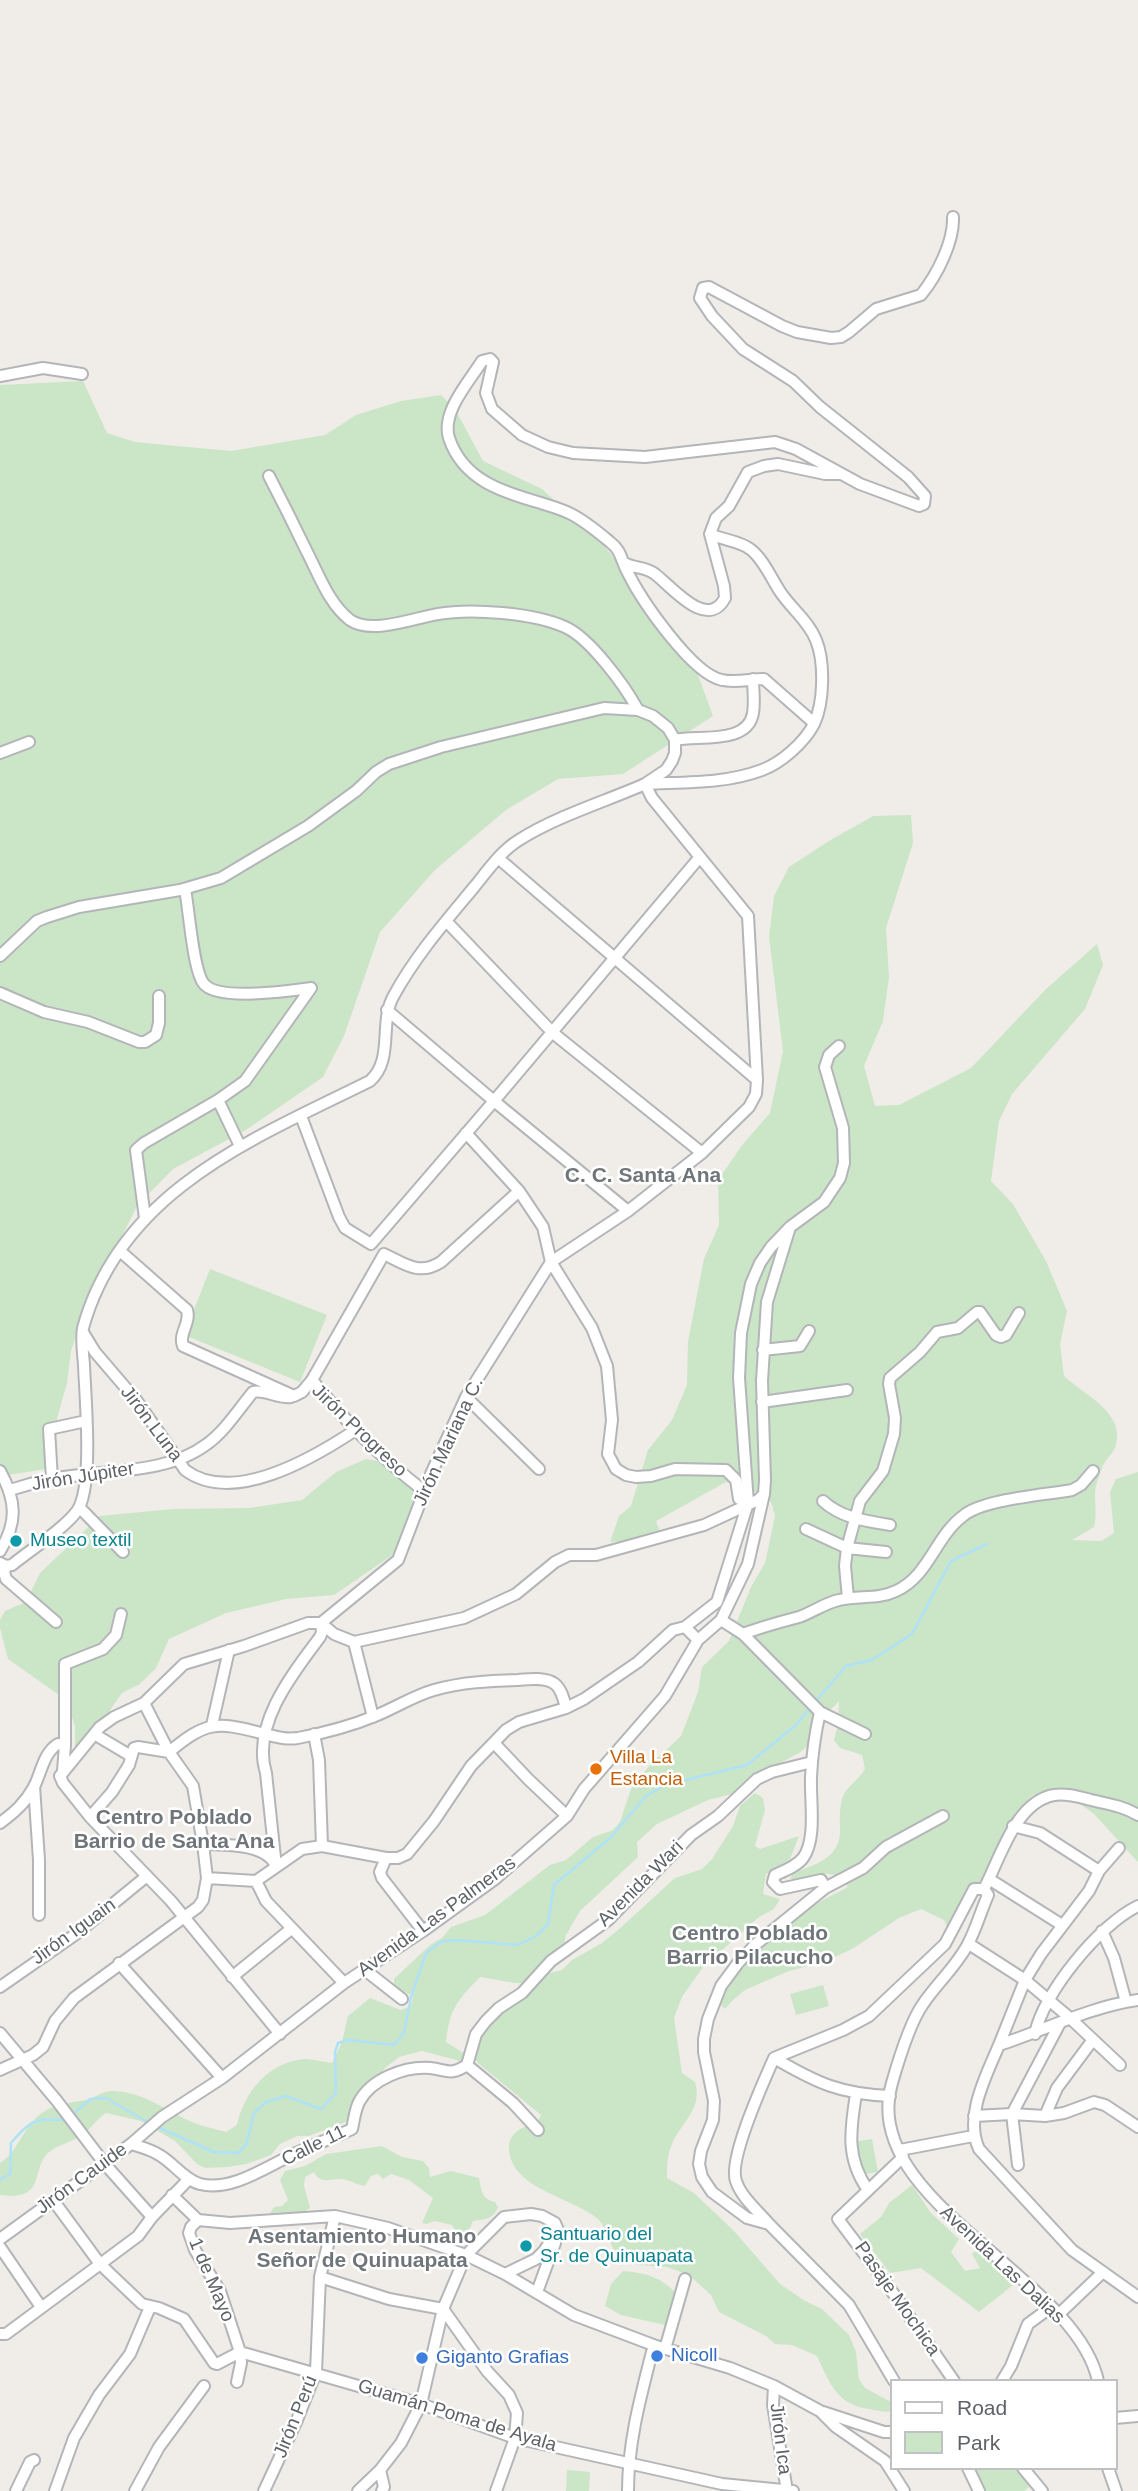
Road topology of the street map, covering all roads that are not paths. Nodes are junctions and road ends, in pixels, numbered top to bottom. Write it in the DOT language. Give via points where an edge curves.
graph roads {
  1 [pos="953,217"];
  2 [pos="82,374"];
  3 [pos="0,376"];
  4 [pos="842,473"];
  5 [pos="269,476"];
  6 [pos="710,534"];
  7 [pos="624,563"];
  8 [pos="753,679"];
  9 [pos="638,710"];
  10 [pos="814,723"];
  11 [pos="675,740"];
  12 [pos="30,742"];
  13 [pos="0,753"];
  14 [pos="645,784"];
  15 [pos="498,858"];
  16 [pos="699,858"];
  17 [pos="185,888"];
  18 [pos="446,921"];
  19 [pos="0,956"];
  20 [pos="613,958"];
  21 [pos="0,993"];
  22 [pos="159,996"];
  23 [pos="387,1010"];
  24 [pos="553,1034"];
  25 [pos="839,1046"];
  26 [pos="757,1080"];
  27 [pos="218,1100"];
  28 [pos="494,1101"];
  29 [pos="301,1116"];
  30 [pos="466,1133"];
  31 [pos="240,1146"];
  32 [pos="702,1153"];
  33 [pos="519,1191"];
  34 [pos="628,1211"];
  35 [pos="145,1218"];
  36 [pos="790,1227"];
  37 [pos="372,1244"];
  38 [pos="120,1251"];
  39 [pos="384,1254"];
  40 [pos="551,1262"];
  41 [pos="1019,1313"];
  42 [pos="83,1330"];
  43 [pos="809,1331"];
  44 [pos="763,1350"];
  45 [pos="312,1380"];
  46 [pos="847,1390"];
  47 [pos="294,1396"];
  48 [pos="466,1397"];
  49 [pos="762,1402"];
  50 [pos="86,1421"];
  51 [pos="354,1430"];
  52 [pos="178,1460"];
  53 [pos="539,1469"];
  54 [pos="0,1471"];
  55 [pos="1093,1471"];
  56 [pos="87,1475"];
  57 [pos="52,1479"];
  58 [pos="10,1490"];
  59 [pos="424,1491"];
  60 [pos="764,1494"];
  61 [pos="823,1501"];
  62 [pos="748,1503"];
  63 [pos="80,1508"];
  64 [pos="856,1519"];
  65 [pos="890,1525"];
  66 [pos="806,1529"];
  67 [pos="847,1548"];
  68 [pos="0,1552"];
  69 [pos="123,1552"];
  70 [pos="886,1552"];
  71 [pos="3,1564"];
  72 [pos="848,1598"];
  73 [pos="121,1614"];
  74 [pos="720,1620"];
  75 [pos="57,1622"];
  76 [pos="321,1623"];
  77 [pos="685,1627"];
  78 [pos="743,1634"];
  79 [pos="698,1640"];
  80 [pos="355,1642"];
  81 [pos="229,1650"];
  82 [pos="144,1703"];
  83 [pos="566,1708"];
  84 [pos="820,1712"];
  85 [pos="373,1717"];
  86 [pos="212,1725"];
  87 [pos="94,1734"];
  88 [pos="265,1734"];
  89 [pos="314,1734"];
  90 [pos="865,1734"];
  91 [pos="495,1744"];
  92 [pos="65,1745"];
  93 [pos="169,1752"];
  94 [pos="131,1756"];
  95 [pos="812,1762"];
  96 [pos="63,1771"];
  97 [pos="34,1786"];
  98 [pos="1138,1815"];
  99 [pos="567,1816"];
  100 [pos="943,1816"];
  101 [pos="90,1817"];
  102 [pos="1,1821"];
  103 [pos="1013,1826"];
  104 [pos="204,1844"];
  105 [pos="322,1846"];
  106 [pos="1119,1848"];
  107 [pos="386,1858"];
  108 [pos="276,1867"];
  109 [pos="1099,1871"];
  110 [pos="147,1875"];
  111 [pos="206,1878"];
  112 [pos="256,1881"];
  113 [pos="987,1884"];
  114 [pos="825,1888"];
  115 [pos="1138,1906"];
  116 [pos="39,1915"];
  117 [pos="183,1916"];
  118 [pos="1062,1925"];
  119 [pos="290,1929"];
  120 [pos="423,1931"];
  121 [pos="1102,1931"];
  122 [pos="969,1944"];
  123 [pos="119,1963"];
  124 [pos="365,1970"];
  125 [pos="232,1977"];
  126 [pos="1025,1980"];
  127 [pos="344,1983"];
  128 [pos="0,1986"];
  129 [pos="402,1999"];
  130 [pos="1050,2000"];
  131 [pos="1138,2000"];
  132 [pos="1126,2002"];
  133 [pos="1065,2021"];
  134 [pos="0,2033"];
  135 [pos="280,2034"];
  136 [pos="1035,2034"];
  137 [pos="1092,2040"];
  138 [pos="999,2045"];
  139 [pos="774,2058"];
  140 [pos="21,2059"];
  141 [pos="467,2065"];
  142 [pos="1120,2066"];
  143 [pos="0,2070"];
  144 [pos="222,2078"];
  145 [pos="856,2094"];
  146 [pos="890,2096"];
  147 [pos="1012,2114"];
  148 [pos="974,2116"];
  149 [pos="1045,2116"];
  150 [pos="162,2117"];
  151 [pos="1138,2127"];
  152 [pos="538,2130"];
  153 [pos="973,2136"];
  154 [pos="134,2141"];
  155 [pos="901,2153"];
  156 [pos="104,2164"];
  157 [pos="1018,2165"];
  158 [pos="189,2179"];
  159 [pos="868,2190"];
  160 [pos="172,2195"];
  161 [pos="53,2200"];
  162 [pos="335,2216"];
  163 [pos="152,2217"];
  164 [pos="198,2220"];
  165 [pos="769,2224"];
  166 [pos="558,2230"];
  167 [pos="0,2239"];
  168 [pos="0,2247"];
  169 [pos="466,2255"];
  170 [pos="100,2264"];
  171 [pos="1103,2272"];
  172 [pos="505,2274"];
  173 [pos="320,2277"];
  174 [pos="685,2280"];
  175 [pos="537,2292"];
  176 [pos="1138,2297"];
  177 [pos="41,2307"];
  178 [pos="150,2307"];
  179 [pos="443,2309"];
  180 [pos="1054,2311"];
  181 [pos="0,2334"];
  182 [pos="661,2348"];
  183 [pos="240,2352"];
  184 [pos="316,2372"];
  185 [pos="893,2379"];
  186 [pos="953,2379"];
  187 [pos="1003,2379"];
  188 [pos="1097,2379"];
  189 [pos="237,2382"];
  190 [pos="204,2386"];
  191 [pos="775,2386"];
  192 [pos="421,2404"];
  193 [pos="820,2411"];
  194 [pos="1138,2416"];
  195 [pos="1117,2418"];
  196 [pos="890,2432"];
  197 [pos="516,2438"];
  198 [pos="34,2460"];
  199 [pos="628,2463"];
  200 [pos="890,2469"];
  201 [pos="380,2470"];
  202 [pos="891,2470"];
  203 [pos="969,2470"];
  204 [pos="1025,2470"];
  205 [pos="1109,2470"];
  206 [pos="789,2490"];
  207 [pos="16,2491"];
  208 [pos="55,2491"];
  209 [pos="135,2491"];
  210 [pos="264,2491"];
  211 [pos="358,2491"];
  212 [pos="382,2491"];
  213 [pos="496,2491"];
  214 [pos="628,2491"];
  215 [pos="904,2491"];
  216 [pos="979,2491"];
  217 [pos="1041,2491"];
  218 [pos="1116,2491"];
  1 -- 4 [label="street" via="945,255 921,295 876,309 841,337 797,332 709,287 700,292 712,316 743,349 793,382 877,450 920,488 926,500 919,506"];
  2 -- 3 [label="street" via="43,369"];
  4 -- 6 [label="street" via="778,464 748,472"];
  4 -- 7 [label="street" via="775,442 645,457 548,447 522,435 492,410 486,393 493,362 482,362 455,403 448,424 449,437 469,472 506,492 570,513 618,549"];
  5 -- 9 [label="street" via="330,597 357,624 373,627 439,614 478,612 565,627 592,649"];
  6 -- 7 [label="street" via="724,586 724,598 714,610 698,608 641,566"];
  6 -- 10 [label="street" via="749,548 808,625 816,640 822,676"];
  7 -- 8 [label="street" via="681,651 711,676 730,681"];
  8 -- 10 [label="street" via="773,684"];
  8 -- 11 [label="street" via="753,713 741,732"];
  9 -- 11 [label="street" via="653,716"];
  9 -- 17 [label="street" via="604,708 389,764 308,826 230,874"];
  10 -- 14 [label="street" via="784,757 763,770 715,781"];
  11 -- 14 [label="street" via="675,753 666,770"];
  12 -- 13 [label="street"];
  14 -- 15 [label="street" via="541,828 516,841"];
  14 -- 16 [label="street, Jirón Mariana C."];
  15 -- 18 [label="street"];
  15 -- 20 [label="street"];
  16 -- 20 [label="street"];
  16 -- 26 [label="street, Jirón Mariana C." via="748,916"];
  17 -- 19 [label="street" via="47,917"];
  17 -- 27 [label="street" via="195,956 207,987 231,993 311,988 245,1080"];
  18 -- 23 [label="street" via="413,962"];
  18 -- 24 [label="street"];
  20 -- 24 [label="street"];
  20 -- 26 [label="street"];
  21 -- 22 [label="street" via="139,1042 156,1035"];
  23 -- 28 [label="street"];
  23 -- 29 [label="street" via="378,1074"];
  24 -- 28 [label="street"];
  24 -- 32 [label="street"];
  25 -- 36 [label="street" via="825,1067 843,1128 844,1164 824,1202"];
  26 -- 32 [label="street, Jirón Mariana C." via="749,1107"];
  27 -- 31 [label="street"];
  27 -- 35 [label="street" via="136,1150"];
  28 -- 30 [label="street"];
  28 -- 34 [label="street"];
  29 -- 31 [label="street"];
  29 -- 37 [label="street" via="339,1217 345,1227"];
  30 -- 33 [label="street"];
  30 -- 37 [label="street"];
  31 -- 35 [label="street" via="195,1175"];
  32 -- 34 [label="street, Jirón Mariana C."];
  33 -- 39 [label="street" via="430,1269 417,1269"];
  33 -- 40 [label="street" via="543,1227"];
  34 -- 40 [label="street, Jirón Mariana C."];
  35 -- 38 [label="street"];
  36 -- 44 [label="street, Avenida Las Palmeras" via="767,1302"];
  36 -- 62 [label="street" via="760,1263 741,1333 739,1378"];
  37 -- 39 [label="street"];
  38 -- 42 [label="street"];
  38 -- 47 [label="street, Jirón Progreso" via="187,1310 183,1346"];
  39 -- 45 [label="street"];
  40 -- 48 [label="street, Jirón Mariana C."];
  40 -- 62 [label="street" via="592,1328 607,1366 612,1420 608,1454 616,1469 636,1477 675,1469 726,1470 736,1480 739,1499"];
  41 -- 64 [label="street" via="1001,1337 977,1311 958,1328 937,1332 890,1378 894,1434 883,1471 860,1501"];
  42 -- 50 [label="street"];
  42 -- 52 [label="street, Jirón Luna"];
  43 -- 44 [label="street" via="800,1346"];
  44 -- 49 [label="street, Avenida Las Palmeras"];
  45 -- 47 [label="street, Jirón Progreso"];
  45 -- 51 [label="street, Jirón Progreso"];
  46 -- 49 [label="street"];
  47 -- 52 [label="street, Jirón Júpiter" via="253,1392 218,1435"];
  48 -- 53 [label="street"];
  48 -- 59 [label="street, Jirón Mariana C."];
  49 -- 60 [label="street, Avenida Las Palmeras"];
  50 -- 56 [label="street"];
  50 -- 57 [label="street" via="49,1429"];
  51 -- 52 [label="street, Jirón Luna" via="321,1453 256,1479 208,1481 193,1476"];
  51 -- 59 [label="street, Jirón Progreso"];
  52 -- 56 [label="street, Jirón Júpiter"];
  54 -- 58 [label="street"];
  55 -- 72 [label="street" via="1072,1490 965,1513 913,1581 882,1597"];
  56 -- 57 [label="street, Jirón Júpiter"];
  56 -- 63 [label="street"];
  57 -- 58 [label="street, Jirón Júpiter"];
  58 -- 68 [label="street" via="12,1527"];
  59 -- 76 [label="street, Jirón Mariana C." via="398,1560"];
  60 -- 62 [label="street"];
  60 -- 74 [label="street, Avenida Las Palmeras" via="748,1563"];
  61 -- 64 [label="street"];
  62 -- 77 [label="street" via="722,1594 710,1610"];
  62 -- 80 [label="street" via="704,1525 596,1555 569,1555 516,1594 464,1618"];
  63 -- 69 [label="street"];
  63 -- 71 [label="street" via="12,1565"];
  64 -- 65 [label="street"];
  64 -- 67 [label="street"];
  66 -- 67 [label="street"];
  67 -- 70 [label="street"];
  67 -- 72 [label="street"];
  71 -- 75 [label="street" via="6,1579"];
  72 -- 78 [label="street"];
  73 -- 92 [label="street" via="116,1635 103,1648 65,1664"];
  74 -- 78 [label="street"];
  74 -- 79 [label="street, Avenida Las Palmeras"];
  76 -- 80 [label="street"];
  76 -- 81 [label="street, Jirón Mariana C." via="308,1623"];
  76 -- 88 [label="street" via="320,1637 282,1689"];
  77 -- 79 [label="street"];
  77 -- 83 [label="street" via="673,1630 613,1681"];
  78 -- 84 [label="street"];
  79 -- 99 [label="street, Avenida Las Palmeras" via="665,1696 584,1789"];
  80 -- 85 [label="street"];
  81 -- 82 [label="street, Jirón Mariana C." via="184,1664"];
  81 -- 86 [label="street"];
  82 -- 87 [label="street, Jirón Mariana C." via="114,1717"];
  82 -- 93 [label="street"];
  83 -- 85 [label="street" via="551,1682 493,1680 433,1690"];
  83 -- 91 [label="street" via="519,1722"];
  84 -- 90 [label="street"];
  84 -- 95 [label="street"];
  85 -- 89 [label="street"];
  86 -- 88 [label="street"];
  86 -- 93 [label="street" via="194,1732"];
  87 -- 94 [label="street"];
  87 -- 96 [label="street, Jirón Mariana C."];
  88 -- 89 [label="street" via="284,1739"];
  88 -- 108 [label="street" via="262,1762"];
  89 -- 105 [label="street"];
  91 -- 99 [label="street"];
  91 -- 107 [label="street" via="471,1766 407,1854"];
  92 -- 96 [label="street"];
  92 -- 97 [label="street" via="53,1746"];
  93 -- 94 [label="street" via="138,1747"];
  93 -- 104 [label="street" via="193,1786"];
  94 -- 101 [label="street" via="112,1792"];
  95 -- 114 [label="street" via="809,1845 803,1859 775,1875 773,1882 780,1889 821,1880"];
  95 -- 141 [label="street, Avenida Wari" via="758,1779 691,1835 608,1920 551,1961 522,1993 486,2021 476,2034"];
  96 -- 101 [label="street" via="63,1783"];
  97 -- 102 [label="street" via="20,1808"];
  97 -- 116 [label="street"];
  98 -- 103 [label="street" via="1126,1808 1054,1795 1040,1800"];
  99 -- 120 [label="street, Avenida Las Palmeras" via="495,1880"];
  100 -- 114 [label="street"];
  101 -- 110 [label="street"];
  103 -- 109 [label="street" via="1040,1833"];
  103 -- 113 [label="street"];
  104 -- 108 [label="street" via="259,1851 268,1854"];
  104 -- 111 [label="street"];
  105 -- 107 [label="street"];
  105 -- 108 [label="street" via="302,1849"];
  106 -- 109 [label="street"];
  107 -- 120 [label="street" via="382,1878"];
  108 -- 112 [label="street"];
  109 -- 118 [label="street"];
  110 -- 117 [label="street"];
  110 -- 128 [label="street, Jirón Iguain" via="76,1934"];
  111 -- 112 [label="street"];
  111 -- 117 [label="street" via="203,1900"];
  112 -- 119 [label="street"];
  113 -- 118 [label="street"];
  113 -- 122 [label="street, Avenida Las Dalias" via="988,1895"];
  113 -- 139 [label="street" via="974,1889 945,1944 869,2016"];
  114 -- 165 [label="street" via="738,1962 721,1986 704,2039 714,2101 713,2120 701,2151 702,2176 712,2192 747,2218"];
  115 -- 121 [label="street"];
  117 -- 123 [label="street"];
  117 -- 125 [label="street"];
  118 -- 126 [label="street"];
  119 -- 125 [label="street"];
  119 -- 127 [label="street"];
  120 -- 124 [label="street, Avenida Las Palmeras"];
  121 -- 130 [label="street" via="1080,1954"];
  121 -- 132 [label="street"];
  122 -- 126 [label="street"];
  122 -- 146 [label="street, Avenida Las Dalias" via="922,2005"];
  123 -- 140 [label="street" via="74,1997 55,2021 43,2047"];
  123 -- 144 [label="street"];
  124 -- 127 [label="street, Avenida Las Palmeras"];
  124 -- 129 [label="street"];
  125 -- 135 [label="street"];
  126 -- 130 [label="street"];
  126 -- 138 [label="street"];
  127 -- 135 [label="street, Avenida Las Palmeras"];
  130 -- 133 [label="street"];
  130 -- 136 [label="street"];
  131 -- 132 [label="street"];
  132 -- 133 [label="street"];
  133 -- 136 [label="street"];
  133 -- 137 [label="street"];
  133 -- 147 [label="street"];
  134 -- 140 [label="street"];
  135 -- 144 [label="street, Avenida Las Palmeras"];
  136 -- 138 [label="street"];
  137 -- 142 [label="street"];
  137 -- 149 [label="street" via="1057,2088"];
  138 -- 148 [label="street"];
  139 -- 145 [label="street" via="814,2081"];
  139 -- 165 [label="street" via="747,2122 735,2169 741,2191"];
  140 -- 143 [label="street"];
  140 -- 156 [label="street"];
  141 -- 152 [label="street"];
  141 -- 158 [label="street, Calle 11" via="450,2073 408,2069 389,2076 363,2095 352,2129 270,2167 225,2184 202,2185"];
  144 -- 150 [label="street, Avenida Las Palmeras"];
  145 -- 146 [label="street"];
  145 -- 159 [label="street" via="850,2139 854,2167"];
  146 -- 155 [label="street, Avenida Las Dalias" via="893,2134"];
  147 -- 148 [label="street"];
  147 -- 149 [label="street"];
  147 -- 157 [label="street"];
  148 -- 153 [label="street"];
  149 -- 151 [label="street" via="1099,2102"];
  150 -- 154 [label="street, Jirón Cauide"];
  153 -- 155 [label="street"];
  153 -- 171 [label="street" via="979,2149 1072,2249"];
  154 -- 156 [label="street, Jirón Cauide"];
  154 -- 158 [label="street" via="162,2156"];
  155 -- 159 [label="street"];
  155 -- 180 [label="street, Avenida Las Dalias" via="937,2205"];
  156 -- 161 [label="street, Jirón Cauide"];
  156 -- 163 [label="street"];
  158 -- 160 [label="street"];
  159 -- 186 [label="street, Pasaje Mochica" via="838,2220"];
  160 -- 163 [label="street"];
  160 -- 164 [label="street"];
  161 -- 167 [label="street, Jirón Cauide"];
  161 -- 170 [label="street"];
  162 -- 164 [label="street" via="230,2223"];
  162 -- 169 [label="street" via="388,2228"];
  162 -- 173 [label="street, Jirón Perú"];
  163 -- 170 [label="street" via="138,2236"];
  164 -- 183 [label="street, 1 de Mayo" via="189,2233 220,2291"];
  165 -- 185 [label="street" via="849,2305"];
  166 -- 169 [label="street" via="555,2222 542,2216 504,2217"];
  166 -- 172 [label="street" via="536,2259"];
  166 -- 175 [label="street"];
  168 -- 177 [label="street"];
  169 -- 172 [label="street"];
  169 -- 179 [label="street"];
  170 -- 177 [label="street"];
  170 -- 178 [label="street"];
  171 -- 176 [label="street"];
  171 -- 180 [label="street"];
  172 -- 175 [label="street"];
  173 -- 179 [label="street" via="389,2299"];
  173 -- 184 [label="street, Jirón Perú"];
  174 -- 182 [label="street"];
  175 -- 182 [label="street" via="574,2315"];
  177 -- 181 [label="street"];
  178 -- 183 [label="street, Guamán Poma de Ayala" via="184,2319 214,2363"];
  178 -- 208 [label="street" via="130,2354 74,2438"];
  179 -- 192 [label="street"];
  179 -- 197 [label="street" via="509,2395 517,2413"];
  180 -- 187 [label="street" via="1028,2324"];
  180 -- 188 [label="street, Avenida Las Dalias" via="1080,2340"];
  182 -- 191 [label="street"];
  182 -- 199 [label="street" via="652,2352"];
  183 -- 184 [label="street, Guamán Poma de Ayala"];
  183 -- 189 [label="street, 1 de Mayo"];
  184 -- 192 [label="street, Guamán Poma de Ayala"];
  184 -- 210 [label="street, Jirón Perú"];
  190 -- 209 [label="street" via="159,2447"];
  191 -- 193 [label="street"];
  191 -- 206 [label="street, Jirón Ica" via="773,2405 782,2472"];
  192 -- 197 [label="street, Guamán Poma de Ayala"];
  192 -- 201 [label="street" via="401,2443"];
  193 -- 196 [label="street"];
  193 -- 200 [label="street"];
  194 -- 195 [label="street"];
  197 -- 199 [label="street, Guamán Poma de Ayala"];
  197 -- 213 [label="street"];
  198 -- 207 [label="street"];
  199 -- 206 [label="street, Guamán Poma de Ayala" via="722,2484"];
  199 -- 214 [label="street"];
  201 -- 211 [label="street"];
  201 -- 212 [label="street"];
  202 -- 215 [label="street"];
  203 -- 216 [label="street"];
  204 -- 217 [label="street"];
  205 -- 218 [label="street"];
}
